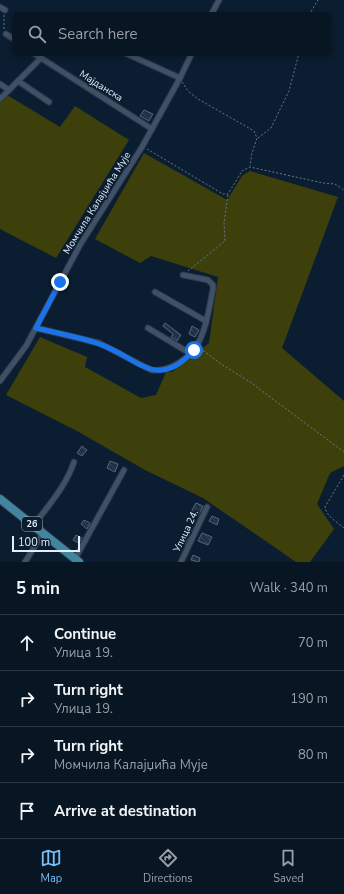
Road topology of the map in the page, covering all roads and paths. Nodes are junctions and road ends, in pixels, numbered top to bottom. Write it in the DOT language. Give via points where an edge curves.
graph roads {
  1 [pos="219,0"];
  2 [pos="318,0"];
  3 [pos="2,9"];
  4 [pos="213,12"];
  5 [pos="311,12"];
  6 [pos="6,34"];
  7 [pos="12,38"];
  8 [pos="38,56"];
  9 [pos="132,56"];
  10 [pos="190,56"];
  11 [pos="299,56"];
  12 [pos="41,58"];
  13 [pos="180,78"];
  14 [pos="18,81"];
  15 [pos="0,84"];
  16 [pos="9,90"];
  17 [pos="0,99"];
  18 [pos="50,102"];
  19 [pos="152,129"];
  20 [pos="258,138"];
  21 [pos="142,147"];
  22 [pos="250,167"];
  23 [pos="344,190"];
  24 [pos="228,194"];
  25 [pos="183,275"];
  26 [pos="155,292"];
  27 [pos="206,321"];
  28 [pos="36,328"];
  29 [pos="148,328"];
  30 [pos="196,345"];
  31 [pos="191,354"];
  32 [pos="0,381"];
  33 [pos="344,452"];
  34 [pos="74,462"];
  35 [pos="124,470"];
  36 [pos="344,475"];
  37 [pos="0,499"];
  38 [pos="207,507"];
  39 [pos="34,526"];
  40 [pos="344,528"];
  41 [pos="43,533"];
  42 [pos="77,561"];
  43 [pos="24,562"];
  44 [pos="182,562"];
  1 -- 4 [label="street"];
  2 -- 5 [label="path"];
  3 -- 6 [label="path" via="3,28"];
  6 -- 7 [label="street"];
  8 -- 12 [label="street, Мајданска"];
  9 -- 13 [label="street"];
  10 -- 13 [label="street, Момчила Калајџића Мује"];
  11 -- 20 [label="path" via="289,91 271,128"];
  12 -- 14 [label="street"];
  12 -- 19 [label="street, Мајданска"];
  13 -- 19 [label="street, Момчила Калајџића Мује"];
  13 -- 20 [label="path" via="188,92 254,132"];
  14 -- 16 [label="street"];
  14 -- 18 [label="street"];
  15 -- 16 [label="street"];
  16 -- 17 [label="street"];
  19 -- 21 [label="street, Момчила Калајџића Мује"];
  20 -- 22 [label="path" via="252,152"];
  21 -- 24 [label="path" via="223,194"];
  21 -- 28 [label="street, Момчила Калајџића Мује" via="80,245"];
  22 -- 23 [label="path" via="335,184"];
  22 -- 24 [label="path" via="242,171"];
  24 -- 25 [label="path" via="224,223 225,241"];
  25 -- 27 [label="street" via="208,280 214,285"];
  26 -- 27 [label="street"];
  27 -- 30 [label="street"];
  28 -- 31 [label="street" via="99,343 146,368 155,370 172,367"];
  28 -- 32 [label="street, Момчила Калајџића Мује"];
  29 -- 31 [label="street"];
  30 -- 31 [label="street"];
  30 -- 33 [label="path"];
  34 -- 39 [label="street" via="65,482"];
  35 -- 42 [label="street"];
  36 -- 40 [label="path" via="325,506 331,517"];
  37 -- 39 [label="main road, 26"];
  38 -- 44 [label="street, Улица 24."];
  39 -- 41 [label="main road, 26"];
  41 -- 42 [label="main road, 26"];
  41 -- 43 [label="street"];
}
